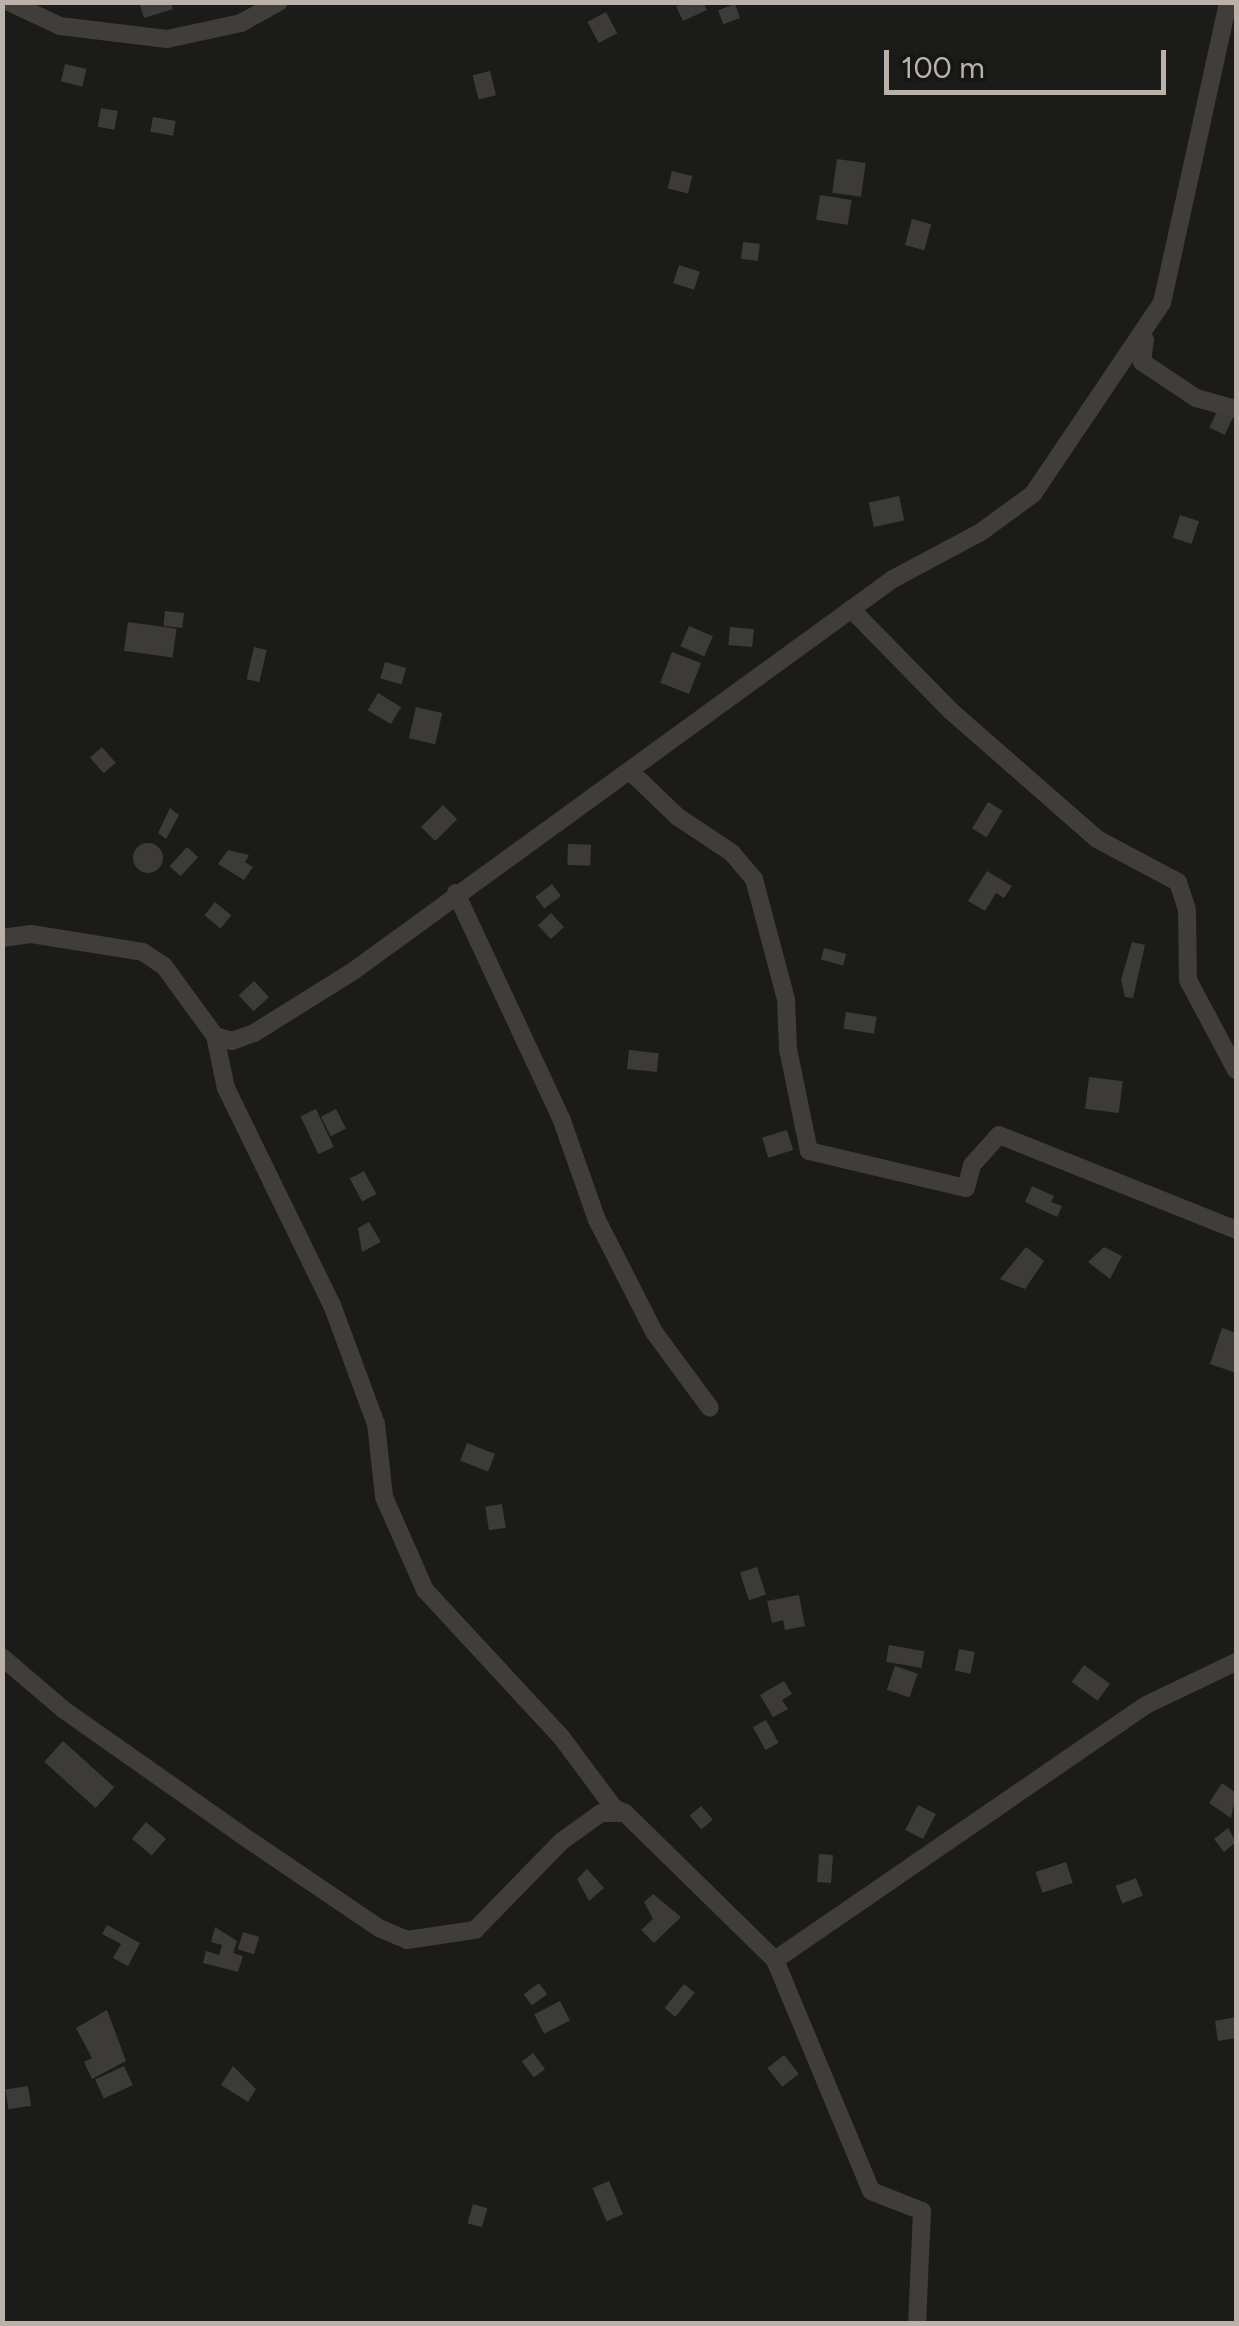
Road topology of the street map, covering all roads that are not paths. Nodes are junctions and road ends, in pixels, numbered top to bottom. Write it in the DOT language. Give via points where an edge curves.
graph roads {
  1 [pos="9,2"];
  2 [pos="280,2"];
  3 [pos="1228,2"];
  4 [pos="1146,334"];
  5 [pos="1236,408"];
  6 [pos="851,609"];
  7 [pos="631,772"];
  8 [pos="456,893"];
  9 [pos="2,938"];
  10 [pos="215,1036"];
  11 [pos="1236,1070"];
  12 [pos="1236,1230"];
  13 [pos="710,1408"];
  14 [pos="2,1657"];
  15 [pos="1236,1662"];
  16 [pos="625,1813"];
  17 [pos="774,1960"];
  18 [pos="917,2324"];
  1 -- 2 [label="street" via="60,26 167,39 241,23"];
  3 -- 4 [label="street" via="1170,276"];
  4 -- 5 [label="street" via="1142,362 1196,398"];
  4 -- 6 [label="street" via="1033,494"];
  6 -- 7 [label="street"];
  6 -- 11 [label="street" via="967,725 1097,839 1176,880 1187,910 1188,980"];
  7 -- 8 [label="street"];
  7 -- 12 [label="street" via="678,817 732,853 754,879 786,998 788,1049 809,1151 966,1188 972,1165 999,1135"];
  8 -- 10 [label="street" via="280,1018 232,1041"];
  8 -- 13 [label="street" via="561,1118 597,1220 654,1332"];
  9 -- 10 [label="street" via="31,934 143,952 164,966"];
  10 -- 16 [label="street" via="226,1088 332,1305 376,1424 384,1497 425,1590"];
  14 -- 16 [label="street" via="64,1710 255,1844 407,1940 475,1930 562,1841 601,1813"];
  15 -- 17 [label="street" via="1146,1705"];
  16 -- 17 [label="street"];
  17 -- 18 [label="street" via="871,2191 922,2211"];
}
